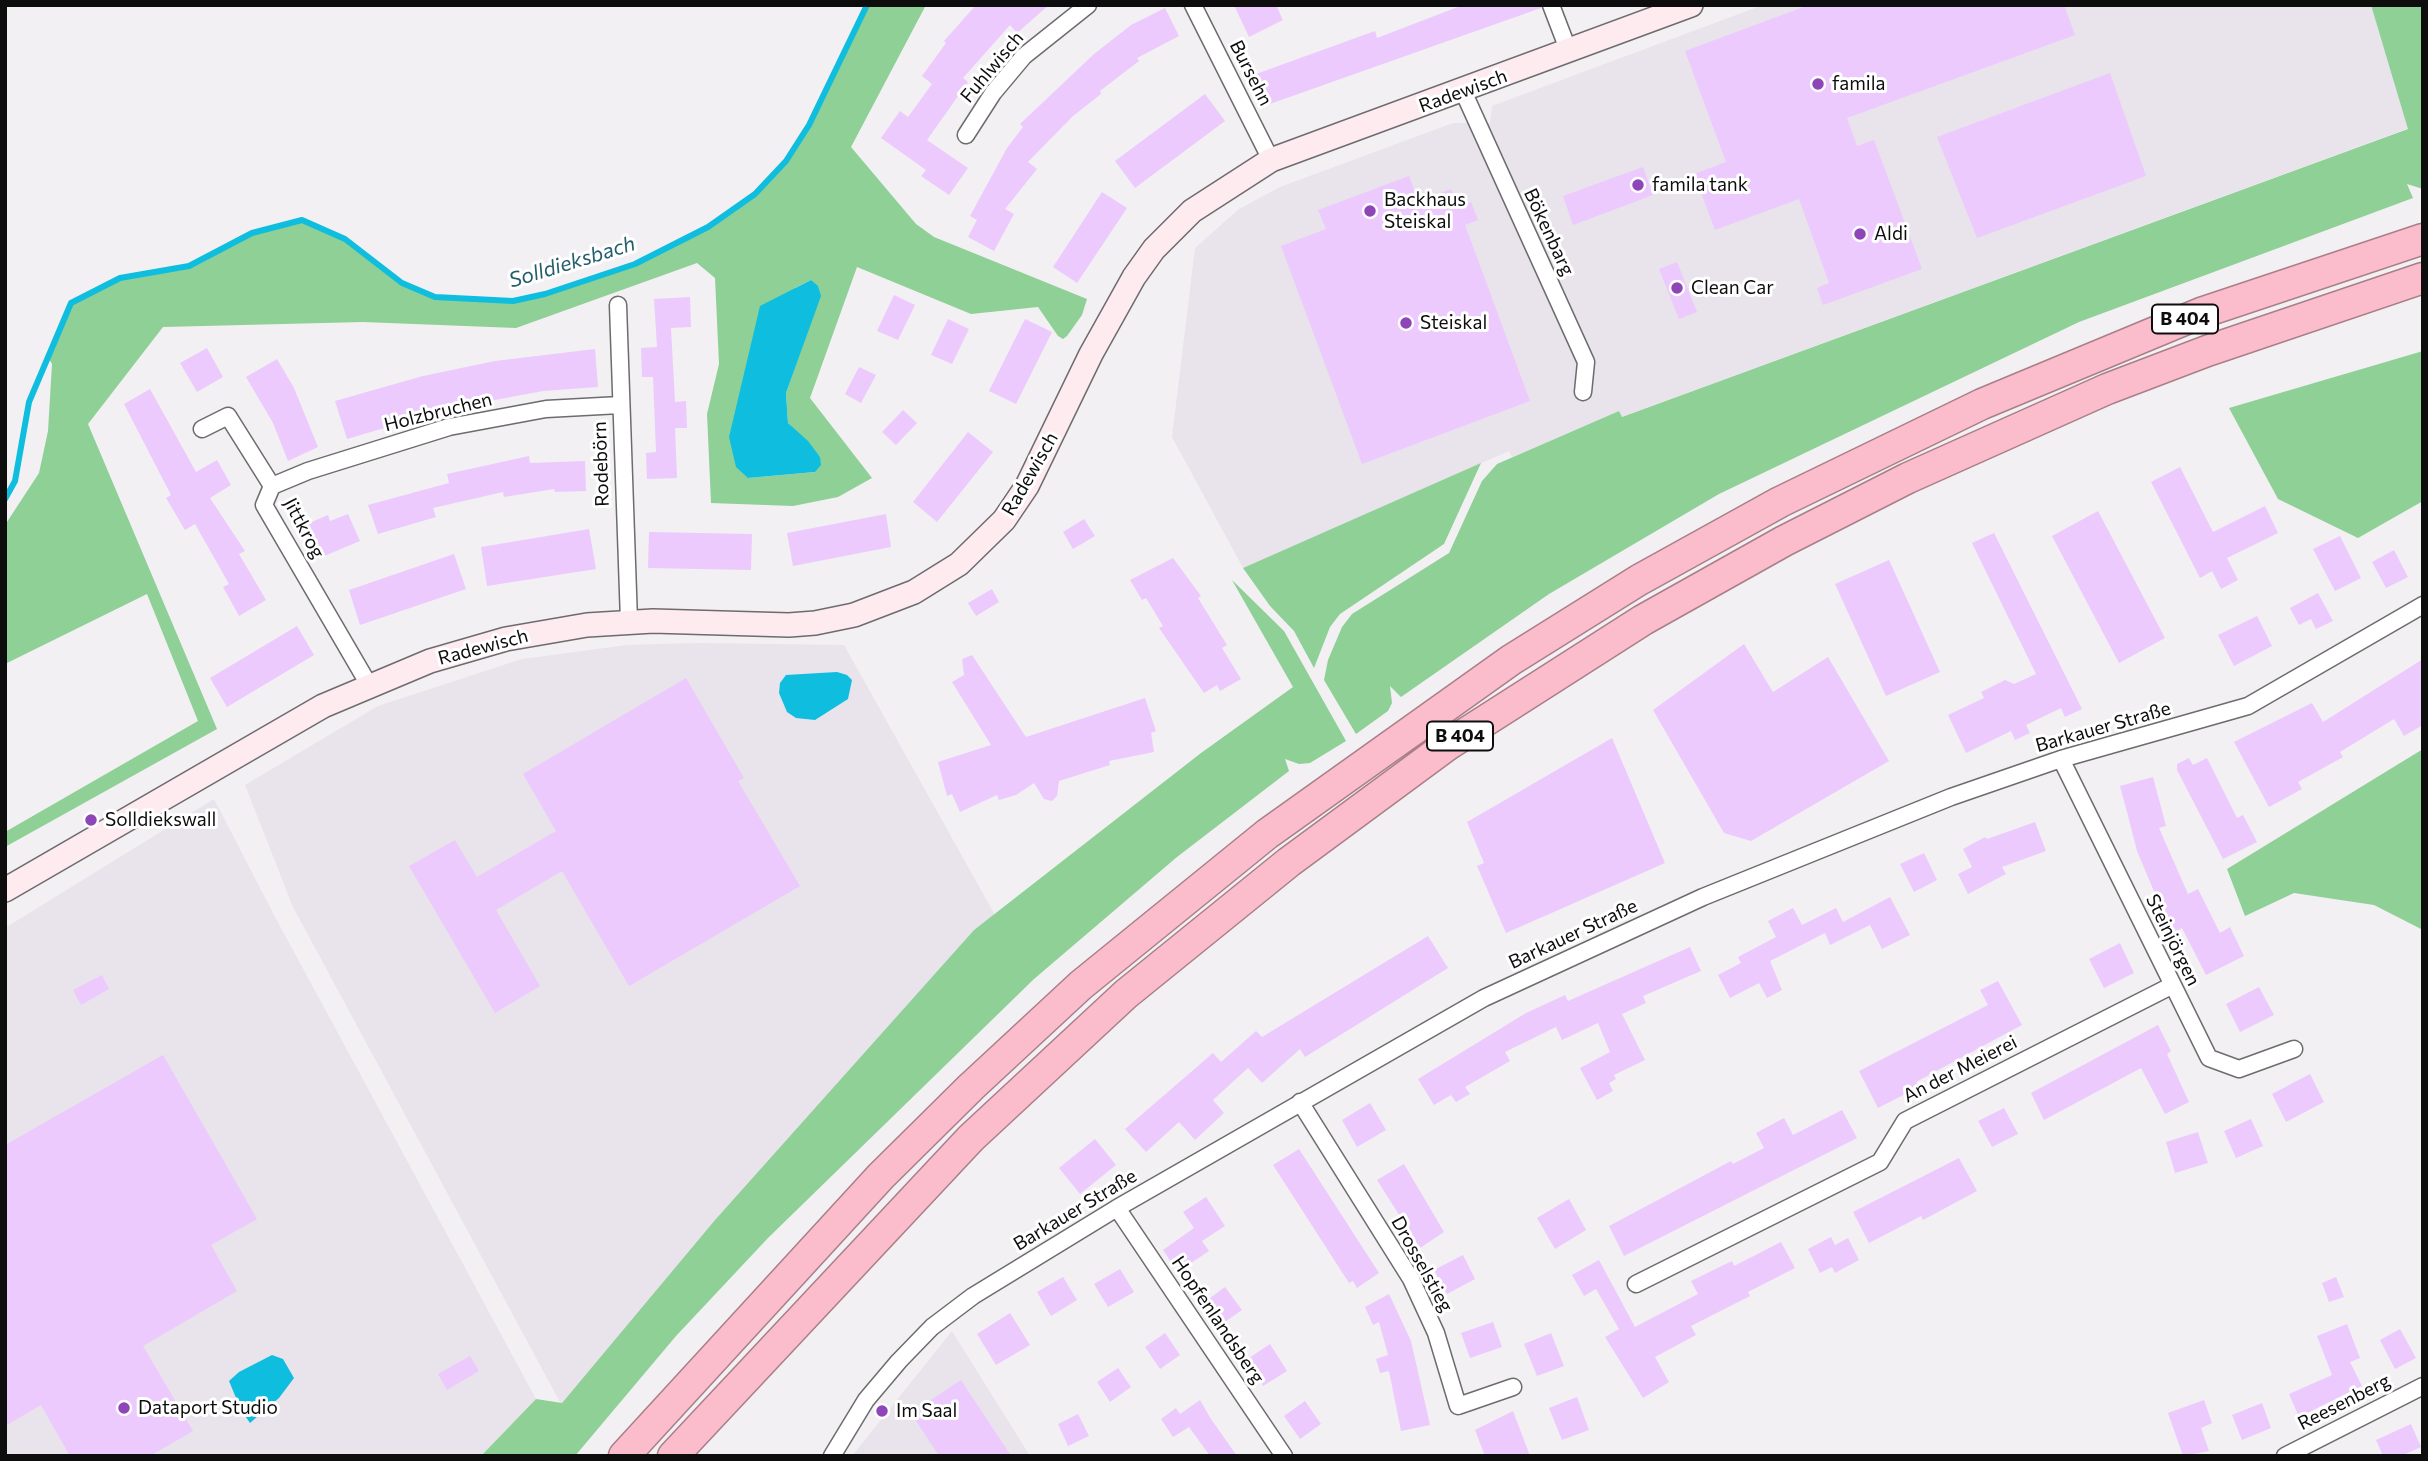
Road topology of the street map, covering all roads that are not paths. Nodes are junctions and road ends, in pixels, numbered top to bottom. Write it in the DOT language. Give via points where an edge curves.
graph roads {
  1 [pos="1088,5"];
  2 [pos="1193,5"];
  3 [pos="1551,5"];
  4 [pos="1691,5"];
  5 [pos="1569,52"];
  6 [pos="1463,92"];
  7 [pos="966,135"];
  8 [pos="1271,160"];
  9 [pos="2423,239"];
  10 [pos="2423,278"];
  11 [pos="618,304"];
  12 [pos="1583,392"];
  13 [pos="620,405"];
  14 [pos="202,429"];
  15 [pos="272,486"];
  16 [pos="2423,605"];
  17 [pos="629,621"];
  18 [pos="369,685"];
  19 [pos="2061,759"];
  20 [pos="5,890"];
  21 [pos="2171,986"];
  22 [pos="2294,1049"];
  23 [pos="1300,1102"];
  24 [pos="1116,1208"];
  25 [pos="1636,1284"];
  26 [pos="2423,1386"];
  27 [pos="1513,1387"];
  28 [pos="624,1456"];
  29 [pos="673,1456"];
  30 [pos="832,1456"];
  31 [pos="1284,1456"];
  32 [pos="2285,1456"];
  1 -- 7 [label="street, Fuhlwisch" via="1024,56"];
  2 -- 8 [label="street, Bursehn"];
  3 -- 5 [label="street"];
  4 -- 5 [label="street, Radewisch"];
  5 -- 6 [label="street, Radewisch"];
  6 -- 8 [label="street, Radewisch"];
  6 -- 12 [label="street, Bökenbarg" via="1586,362"];
  8 -- 17 [label="street, Radewisch" via="1192,211 1154,248 1091,354 1021,496 993,534 950,570 877,607 815,623"];
  9 -- 28 [label="highway, B 404" via="2201,313 1970,409 1780,502 1639,580 1511,660 1267,834 1082,985 881,1176"];
  10 -- 29 [label="highway, B 404" via="2107,389 1920,473 1784,541 1643,620 1449,744 1300,854 1126,994 971,1138"];
  11 -- 13 [label="street, Rodebörn"];
  13 -- 15 [label="street, Holzbruchen" via="547,409 449,427"];
  13 -- 17 [label="street, Rodebörn"];
  14 -- 15 [label="street, Jittkrog" via="228,416"];
  15 -- 18 [label="street, Jittkrog" via="264,505"];
  16 -- 19 [label="street, Barkauer Straße" via="2248,706"];
  17 -- 18 [label="street, Radewisch" via="506,639"];
  18 -- 20 [label="street, Radewisch" via="323,706"];
  19 -- 21 [label="street, Steinjörgen"];
  19 -- 23 [label="street, Barkauer Straße" via="1951,797 1703,897 1484,998"];
  21 -- 22 [label="street, Steinjörgen" via="2209,1058 2239,1069"];
  21 -- 25 [label="street, An der Meierei" via="1905,1121 1880,1162"];
  23 -- 24 [label="street, Barkauer Straße"];
  23 -- 27 [label="street, Drosselstieg" via="1411,1279 1436,1333 1458,1406"];
  24 -- 30 [label="street, Barkauer Straße" via="973,1296 932,1327 866,1400"];
  24 -- 31 [label="street, Hopfenlandsberg"];
  26 -- 32 [label="street, Reesenberg"];
}
